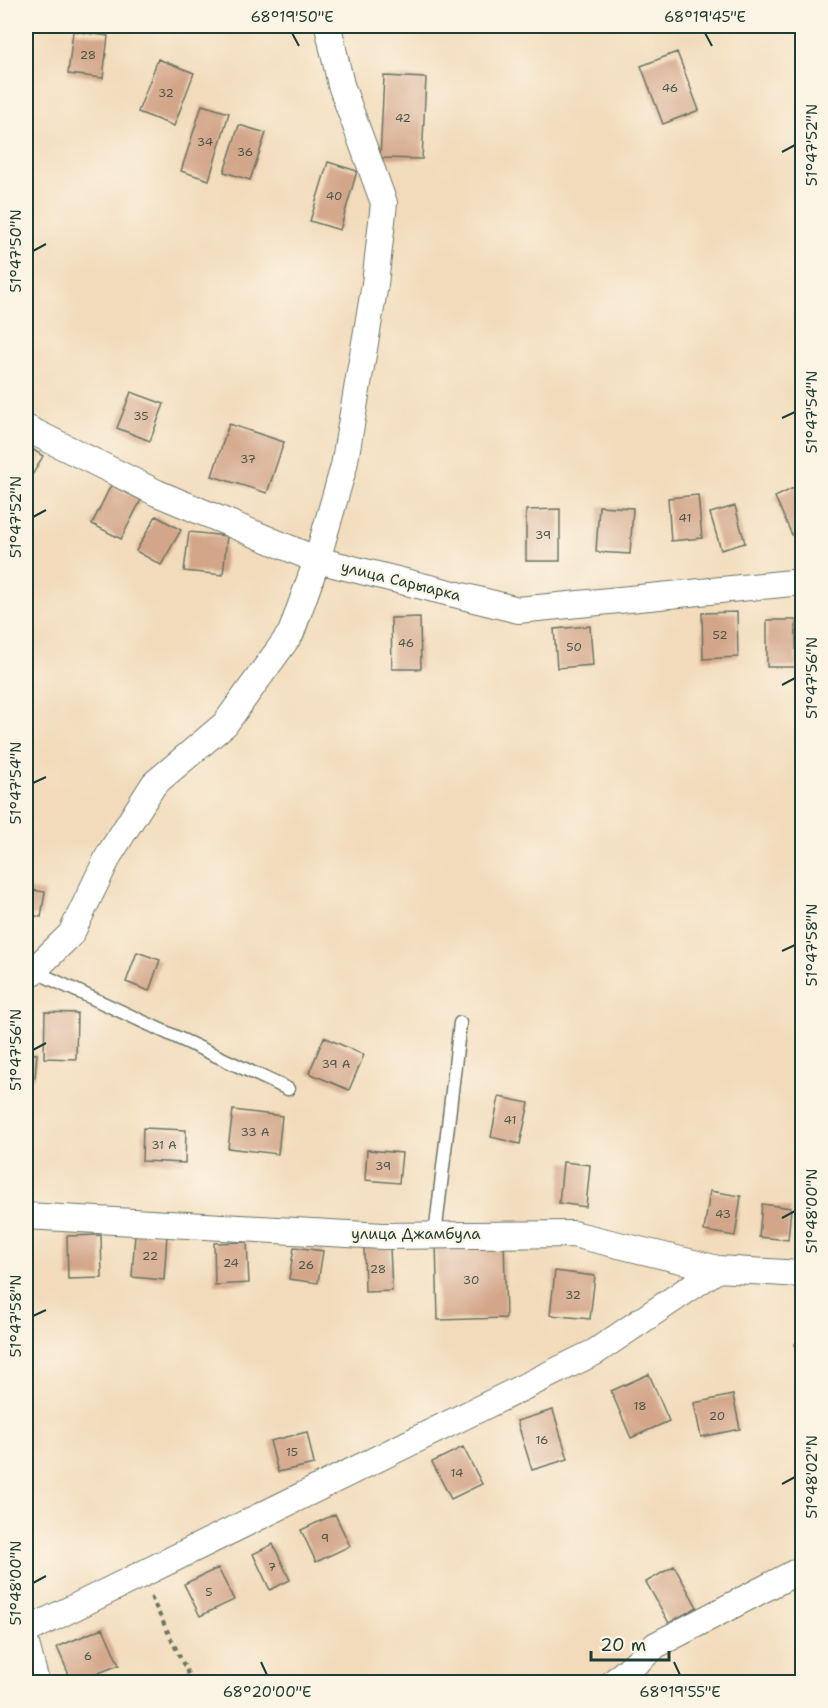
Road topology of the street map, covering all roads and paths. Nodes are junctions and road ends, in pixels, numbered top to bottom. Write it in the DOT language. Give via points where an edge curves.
graph roads {
  1 [pos="328,26"];
  2 [pos="26,428"];
  3 [pos="317,560"];
  4 [pos="802,582"];
  5 [pos="28,973"];
  6 [pos="460,1023"];
  7 [pos="288,1089"];
  8 [pos="26,1216"];
  9 [pos="435,1235"];
  10 [pos="718,1269"];
  11 [pos="802,1274"];
  12 [pos="802,1569"];
  13 [pos="140,1575"];
  14 [pos="26,1631"];
  15 [pos="26,1644"];
  16 [pos="36,1683"];
  17 [pos="192,1683"];
  18 [pos="614,1683"];
  1 -- 3 [label="street" via="341,85 384,203 375,284 344,466"];
  2 -- 3 [label="street, улица Сарыарка" via="157,493"];
  3 -- 4 [label="street, улица Сарыарка" via="518,610"];
  3 -- 5 [label="street" via="291,633 225,724 154,784 110,855 71,934"];
  5 -- 7 [label="lane"];
  6 -- 9 [label="lane"];
  8 -- 9 [label="street, улица Джамбула" via="360,1235"];
  9 -- 10 [label="street, улица Джамбула" via="573,1234"];
  10 -- 11 [label="street, улица Джамбула"];
  10 -- 13 [label="street" via="595,1352"];
  12 -- 18 [label="street" via="656,1645"];
  13 -- 14 [label="street"];
  13 -- 17 [label="path"];
  15 -- 16 [label="street"];
}
